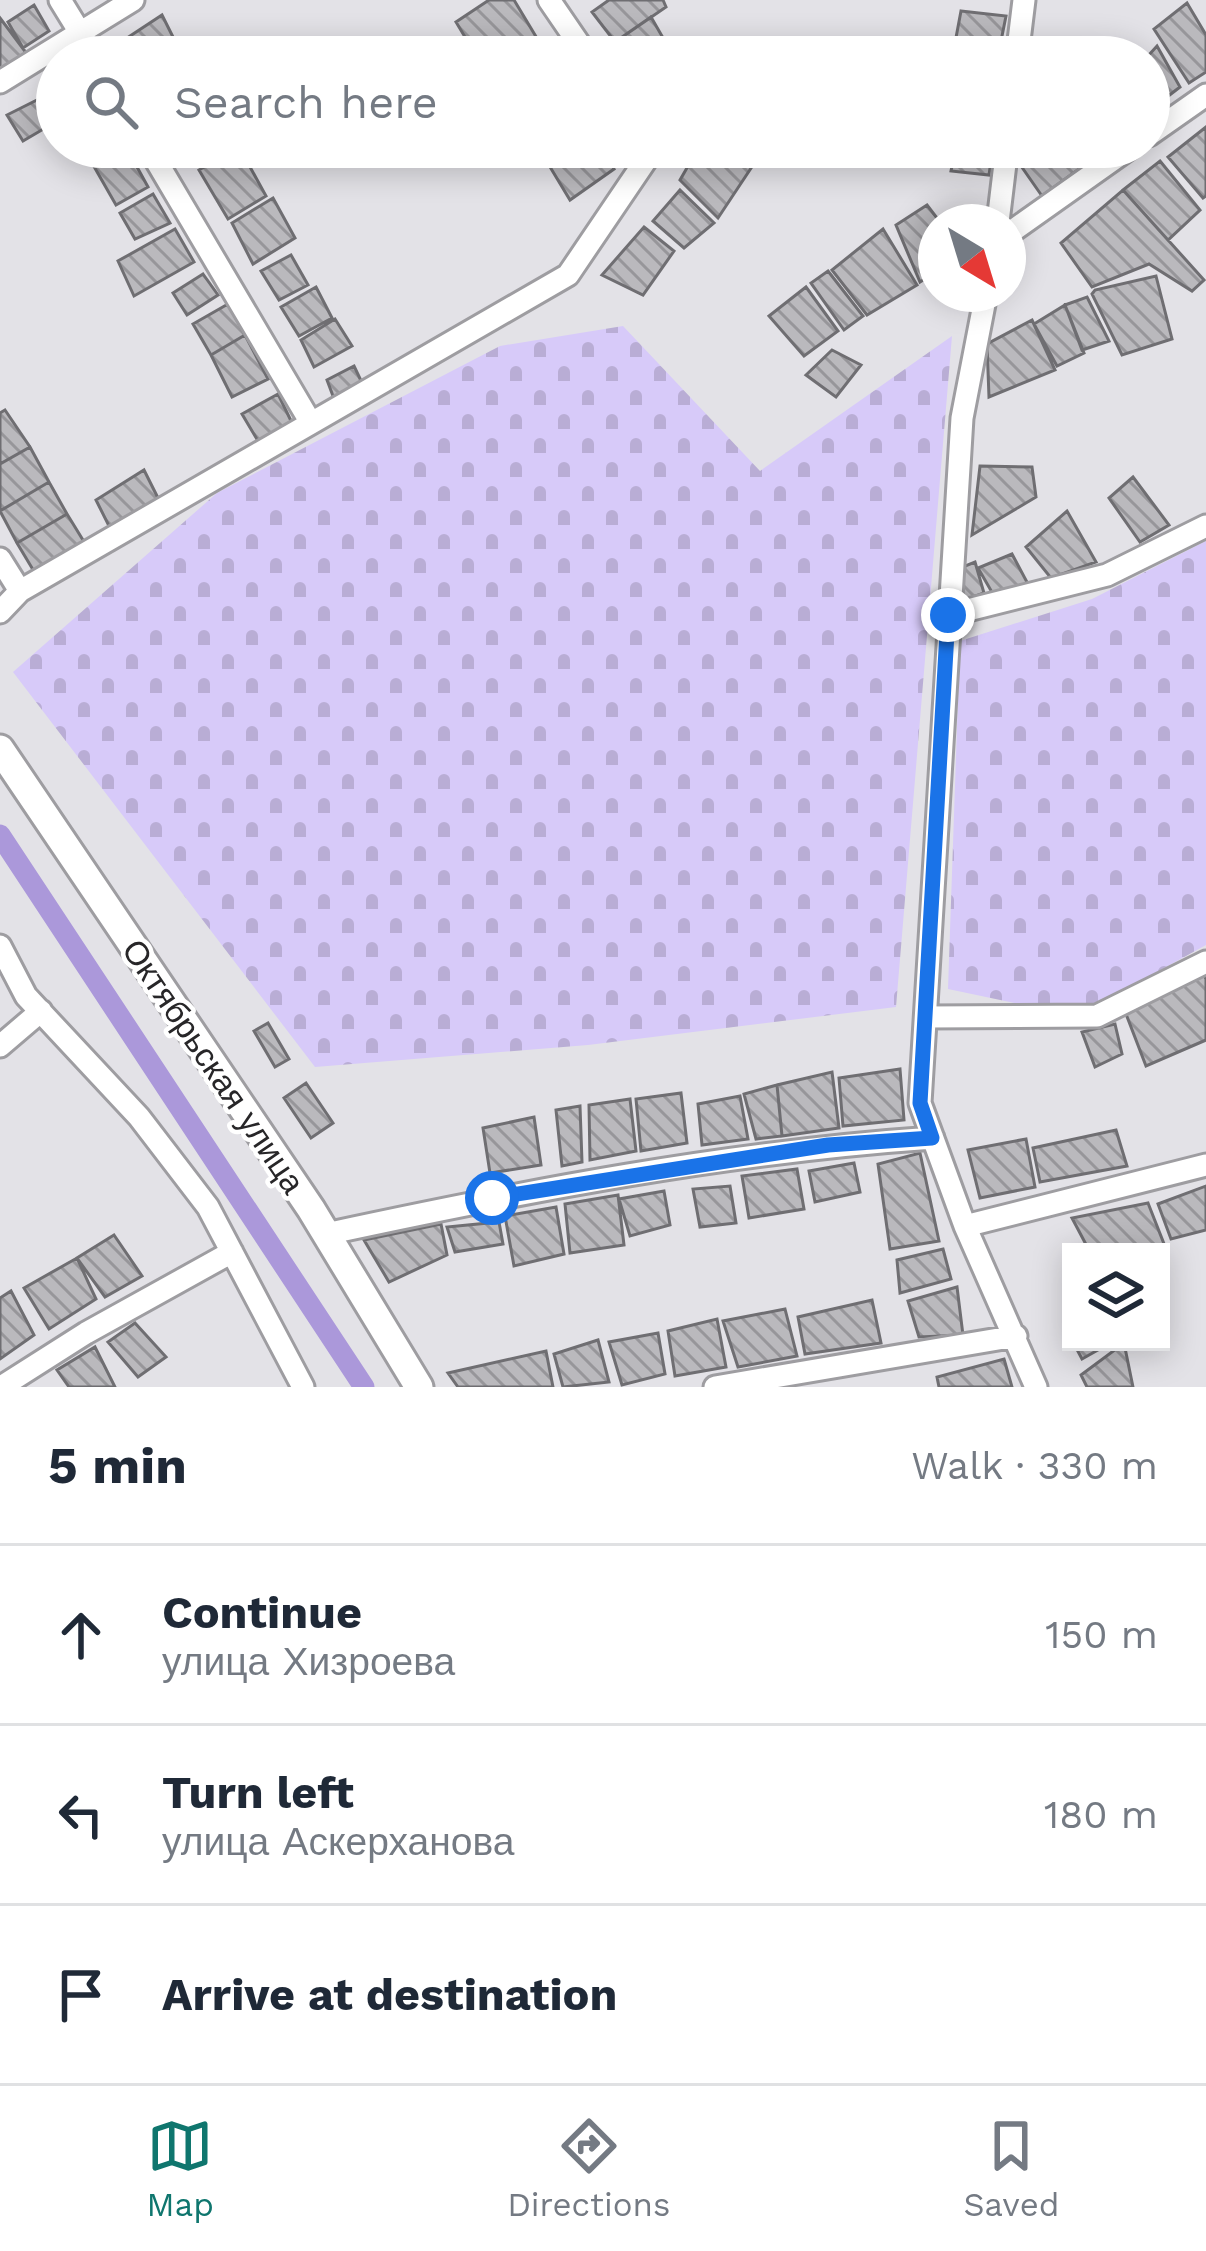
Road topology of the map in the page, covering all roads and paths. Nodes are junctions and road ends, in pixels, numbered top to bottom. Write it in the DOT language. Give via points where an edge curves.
graph roads {
  1 [pos="60,0"];
  2 [pos="133,0"];
  3 [pos="549,0"];
  4 [pos="1024,0"];
  5 [pos="80,33"];
  6 [pos="75,36"];
  7 [pos="82,36"];
  8 [pos="574,36"];
  9 [pos="1020,36"];
  10 [pos="36,60"];
  11 [pos="0,82"];
  12 [pos="1206,95"];
  13 [pos="1170,120"];
  14 [pos="160,168"];
  15 [pos="638,168"];
  16 [pos="1004,168"];
  17 [pos="1101,168"];
  18 [pos="1000,204"];
  19 [pos="1026,221"];
  20 [pos="983,312"];
  21 [pos="310,423"];
  22 [pos="1206,526"];
  23 [pos="0,559"];
  24 [pos="20,592"];
  25 [pos="0,612"];
  26 [pos="948,615"];
  27 [pos="0,749"];
  28 [pos="0,946"];
  29 [pos="1206,962"];
  30 [pos="40,1011"];
  31 [pos="927,1017"];
  32 [pos="0,1046"];
  33 [pos="932,1138"];
  34 [pos="1206,1166"];
  35 [pos="964,1226"];
  36 [pos="326,1234"];
  37 [pos="232,1252"];
  38 [pos="1016,1336"];
  39 [pos="2,1387"];
  40 [pos="303,1387"];
  41 [pos="419,1387"];
  42 [pos="715,1387"];
  43 [pos="1036,1387"];
  1 -- 5 [label="street"];
  2 -- 5 [label="street"];
  3 -- 8 [label="street"];
  4 -- 9 [label="street"];
  5 -- 6 [label="street"];
  5 -- 7 [label="street"];
  10 -- 11 [label="street"];
  12 -- 13 [label="street"];
  14 -- 21 [label="street"];
  15 -- 21 [label="street" via="568,274"];
  16 -- 18 [label="street"];
  17 -- 19 [label="street"];
  20 -- 26 [label="street" via="962,418"];
  21 -- 24 [label="street"];
  22 -- 26 [label="street" via="1107,575"];
  23 -- 24 [label="street"];
  24 -- 25 [label="street"];
  26 -- 31 [label="street"];
  27 -- 36 [label="street, Октябрьская улица"];
  28 -- 30 [label="street"];
  29 -- 31 [label="street" via="1097,1016"];
  30 -- 32 [label="street"];
  30 -- 37 [label="street" via="139,1117"];
  31 -- 33 [label="street" via="920,1103"];
  33 -- 35 [label="street"];
  33 -- 36 [label="street" via="828,1145 515,1194"];
  34 -- 35 [label="street"];
  35 -- 38 [label="street"];
  36 -- 41 [label="street, Октябрьская улица"];
  37 -- 39 [label="street"];
  37 -- 40 [label="street"];
  38 -- 42 [label="street"];
  38 -- 43 [label="street"];
}
